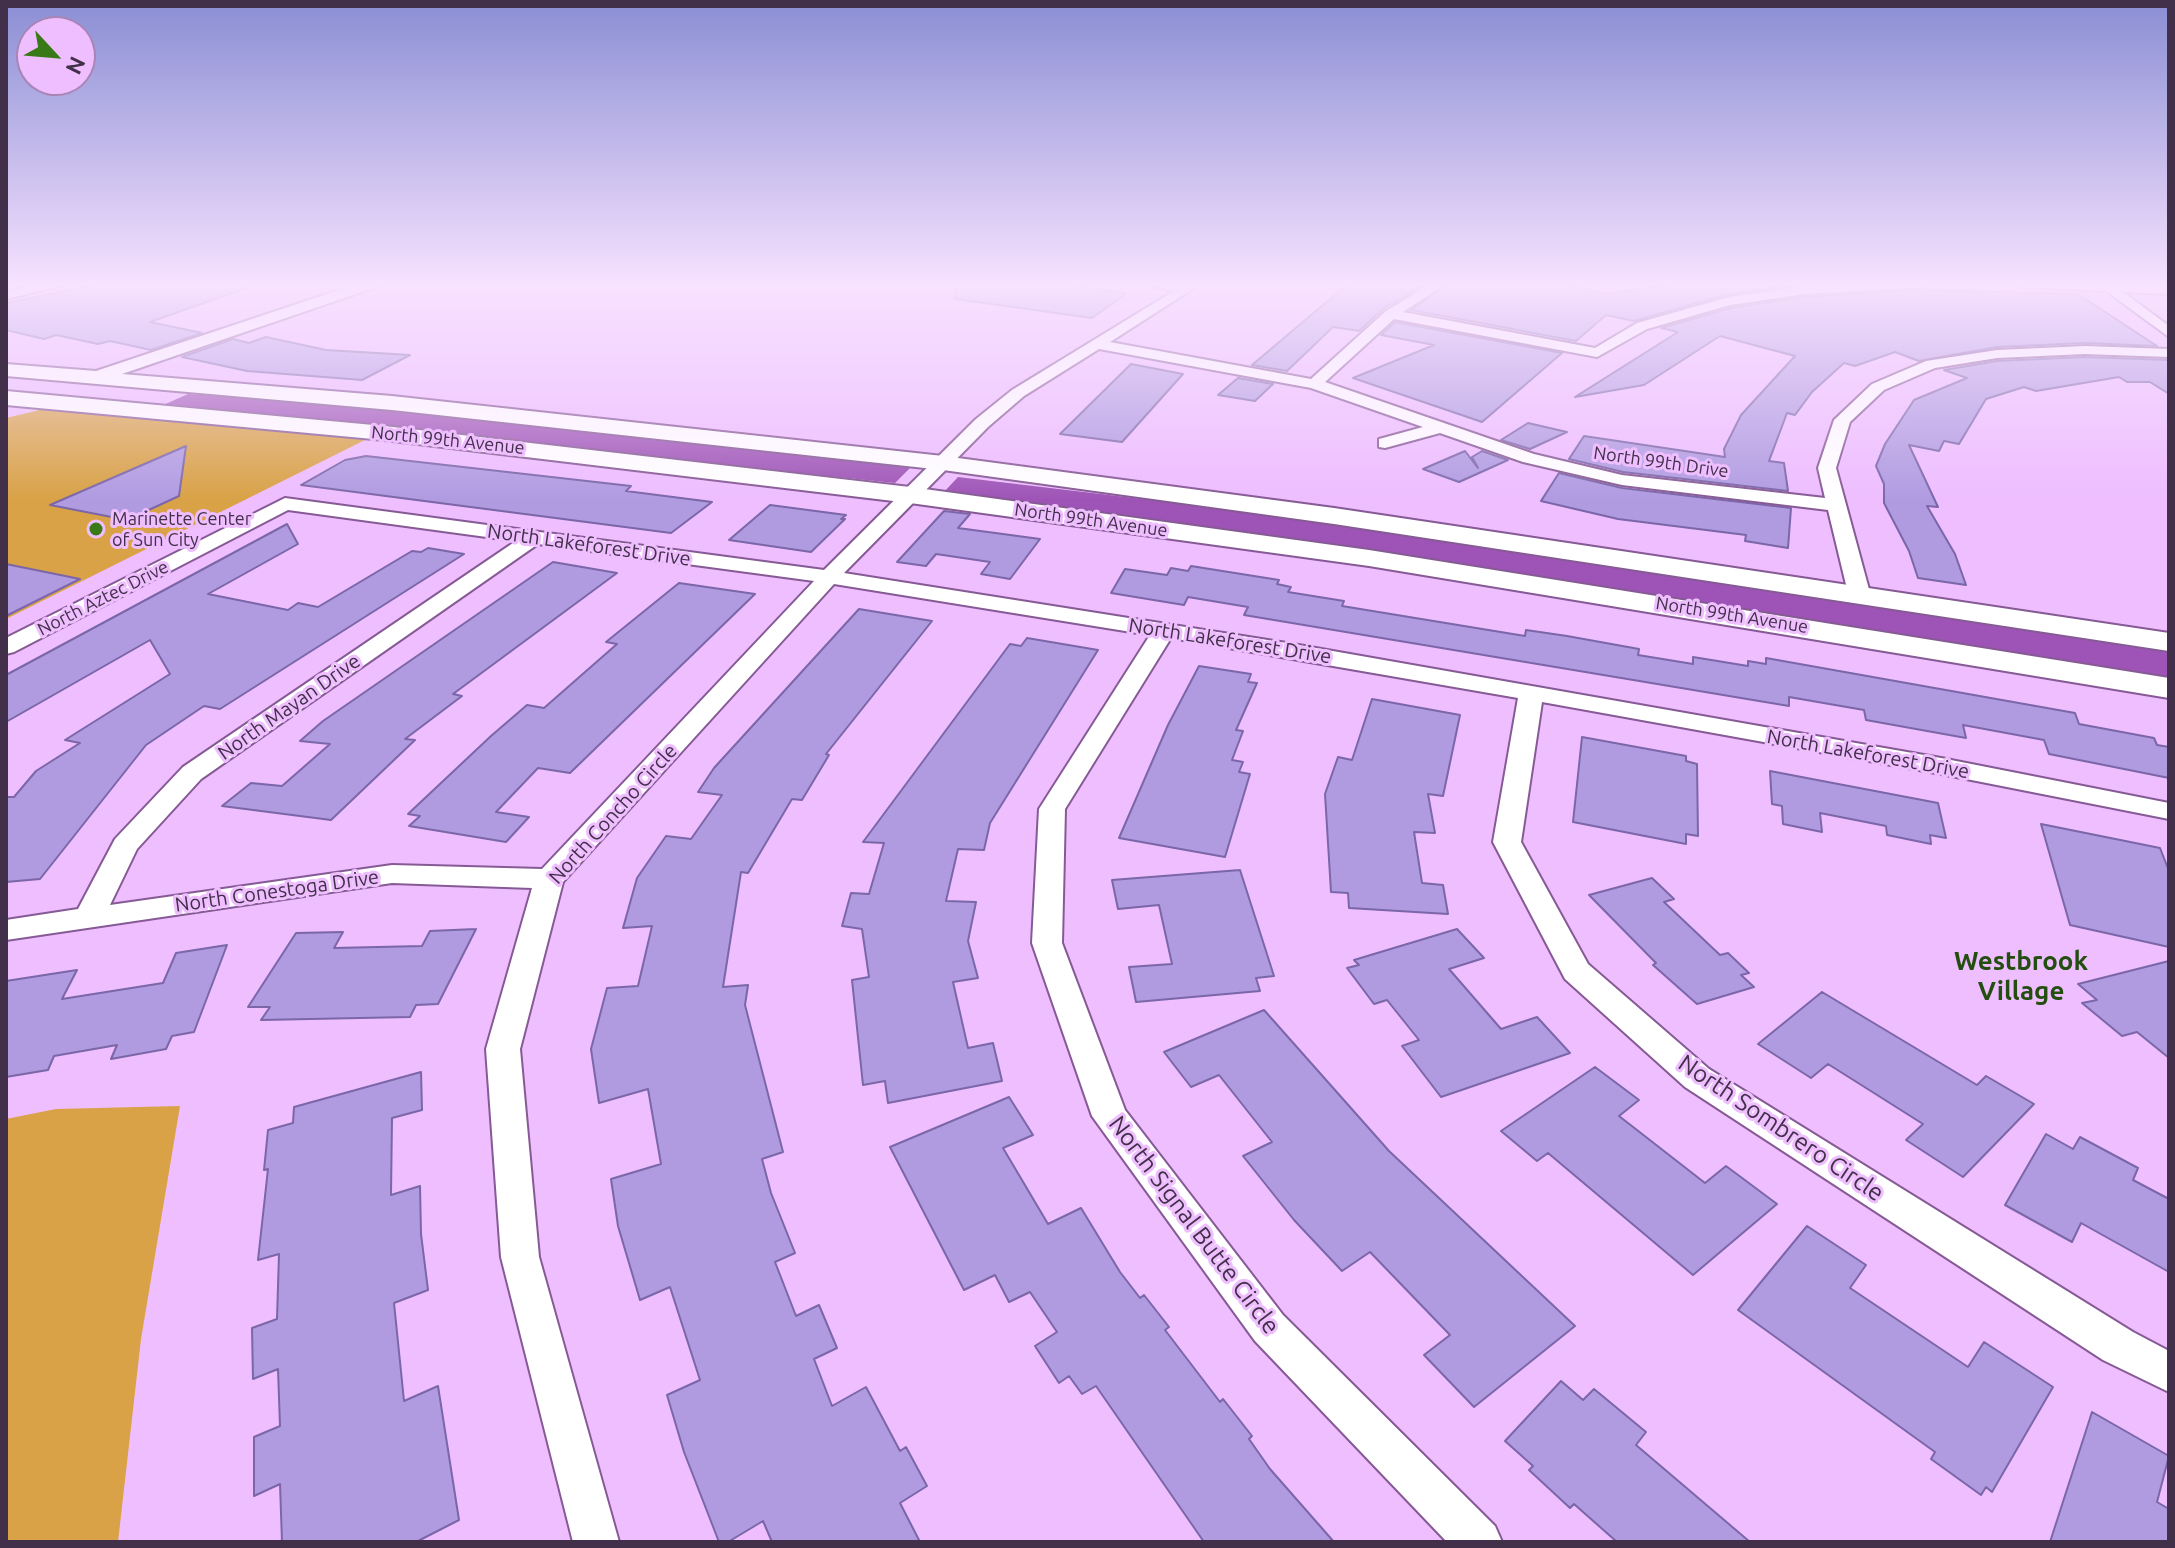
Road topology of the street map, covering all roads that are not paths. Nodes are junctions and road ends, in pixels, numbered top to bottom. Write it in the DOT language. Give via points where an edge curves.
graph roads {
  1 [pos="157,355"];
  2 [pos="1078,355"];
  3 [pos="1157,355"];
  4 [pos="1346,355"];
  5 [pos="1989,355"];
  6 [pos="6,370"];
  7 [pos="90,377"];
  8 [pos="1314,384"];
  9 [pos="10,400"];
  10 [pos="1439,428"];
  11 [pos="1385,443"];
  12 [pos="943,463"];
  13 [pos="910,495"];
  14 [pos="285,504"];
  15 [pos="1836,505"];
  16 [pos="533,538"];
  17 [pos="829,577"];
  18 [pos="1859,593"];
  19 [pos="1164,631"];
  20 [pos="2169,642"];
  21 [pos="6,647"];
  22 [pos="2169,688"];
  23 [pos="1531,694"];
  24 [pos="2169,811"];
  25 [pos="549,879"];
  26 [pos="89,918"];
  27 [pos="6,930"];
  28 [pos="2169,1372"];
  29 [pos="596,1542"];
  30 [pos="1479,1542"];
  1 -- 7 [label="main road"];
  2 -- 12 [label="street, North Concho Circle" via="1001,406"];
  3 -- 8 [label="street, North 99th Drive"];
  4 -- 8 [label="street"];
  5 -- 15 [label="street" via="1931,364 1878,387 1842,420 1827,468"];
  6 -- 7 [label="main road, North 99th Avenue"];
  7 -- 9 [label="main road"];
  7 -- 12 [label="main road, North 99th Avenue" via="407,404"];
  8 -- 10 [label="street, North 99th Drive"];
  9 -- 13 [label="main road, North 99th Avenue" via="310,425"];
  10 -- 11 [label="street"];
  10 -- 15 [label="street, North 99th Drive" via="1529,458 1622,480"];
  12 -- 13 [label="street, North Concho Circle"];
  12 -- 18 [label="main road, North 99th Avenue"];
  13 -- 17 [label="street, North Concho Circle"];
  13 -- 22 [label="main road, North 99th Avenue" via="1369,558"];
  14 -- 16 [label="street, North Lakeforest Drive"];
  14 -- 21 [label="street, North Aztec Drive"];
  15 -- 18 [label="street"];
  16 -- 17 [label="street, North Lakeforest Drive"];
  16 -- 26 [label="street, North Mayan Drive" via="192,773 125,845"];
  17 -- 19 [label="street, North Lakeforest Drive"];
  17 -- 25 [label="street, North Concho Circle"];
  18 -- 20 [label="main road, North 99th Avenue"];
  19 -- 23 [label="street, North Lakeforest Drive"];
  19 -- 30 [label="street, North Signal Butte Circle" via="1052,809 1047,943 1110,1116 1269,1328"];
  23 -- 24 [label="street, North Lakeforest Drive"];
  23 -- 28 [label="street, North Sombrero Circle" via="1507,842 1576,971 1697,1078 2105,1337"];
  25 -- 26 [label="street, North Conestoga Drive" via="392,874"];
  25 -- 29 [label="street, North Concho Circle" via="503,1049 520,1257"];
  26 -- 27 [label="street, North Conestoga Drive"];
}
